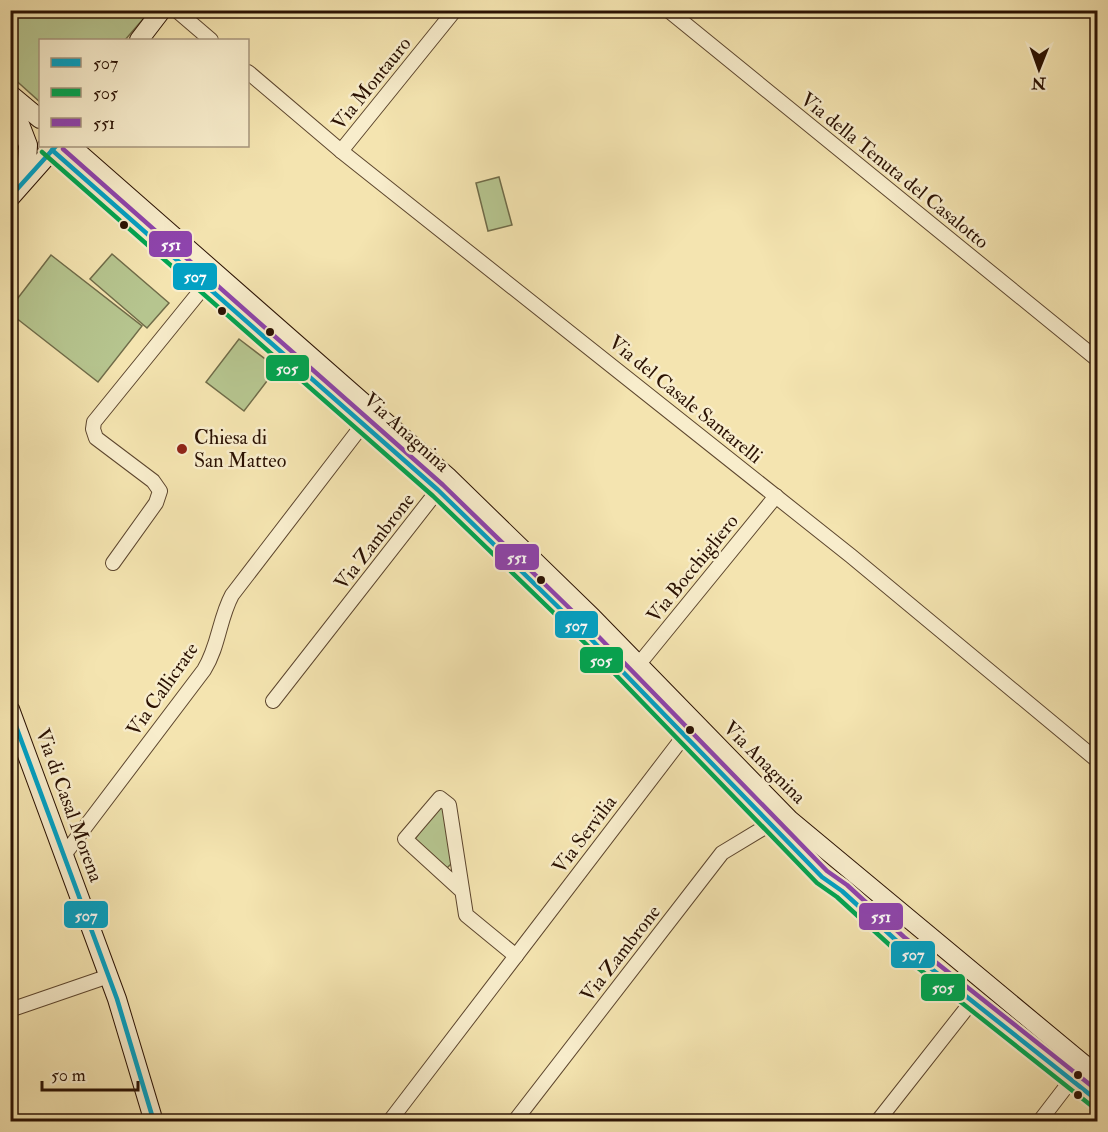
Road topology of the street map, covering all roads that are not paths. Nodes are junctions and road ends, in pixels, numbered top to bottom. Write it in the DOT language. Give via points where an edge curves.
graph roads {
  1 [pos="162,10"];
  2 [pos="176,10"];
  3 [pos="454,10"];
  4 [pos="668,10"];
  5 [pos="140,39"];
  6 [pos="210,39"];
  7 [pos="249,73"];
  8 [pos="10,94"];
  9 [pos="14,116"];
  10 [pos="39,118"];
  11 [pos="39,137"];
  12 [pos="48,147"];
  13 [pos="51,147"];
  14 [pos="72,147"];
  15 [pos="341,151"];
  16 [pos="70,166"];
  17 [pos="26,178"];
  18 [pos="10,198"];
  19 [pos="206,284"];
  20 [pos="1098,360"];
  21 [pos="364,423"];
  22 [pos="438,490"];
  23 [pos="776,496"];
  24 [pos="113,563"];
  25 [pos="640,667"];
  26 [pos="273,701"];
  27 [pos="10,709"];
  28 [pos="684,736"];
  29 [pos="1098,761"];
  30 [pos="770,824"];
  31 [pos="64,855"];
  32 [pos="462,891"];
  33 [pos="892,903"];
  34 [pos="869,917"];
  35 [pos="516,956"];
  36 [pos="109,976"];
  37 [pos="973,1000"];
  38 [pos="10,1010"];
  39 [pos="1098,1076"];
  40 [pos="1072,1079"];
  41 [pos="1098,1101"];
  42 [pos="154,1122"];
  43 [pos="389,1122"];
  44 [pos="513,1122"];
  45 [pos="877,1122"];
  46 [pos="1039,1122"];
  1 -- 5 [label="main road"];
  2 -- 6 [label="street"];
  3 -- 15 [label="street, Via Montauro"];
  4 -- 20 [label="street, Via della Tenuta del Casalotto"];
  7 -- 15 [label="street, Via del Casale Santarelli"];
  8 -- 10 [label="main road"];
  9 -- 11 [label="main road, Via Anagnina"];
  9 -- 17 [label="main road" via="28,145"];
  12 -- 17 [label="main road"];
  13 -- 16 [label="main road, Via Anagnina"];
  14 -- 25 [label="main road, Via Anagnina" via="447,476"];
  15 -- 23 [label="street, Via del Casale Santarelli"];
  16 -- 17 [label="main road"];
  16 -- 19 [label="main road, Via Anagnina"];
  17 -- 18 [label="main road"];
  19 -- 21 [label="main road, Via Anagnina"];
  19 -- 24 [label="street" via="94,422 96,438 153,480 160,491 156,503"];
  21 -- 22 [label="main road, Via Anagnina"];
  21 -- 31 [label="street, Via Callicrate" via="232,595 204,670"];
  22 -- 26 [label="street, Via Zambrone"];
  22 -- 28 [label="main road, Via Anagnina"];
  23 -- 25 [label="street, Via Bocchigliero"];
  23 -- 29 [label="street, Via del Casale Santarelli"];
  25 -- 33 [label="main road, Via Anagnina" via="790,820"];
  27 -- 31 [label="main road, Via di Casal Morena"];
  28 -- 30 [label="main road, Via Anagnina"];
  28 -- 35 [label="street, Via Servilia"];
  30 -- 34 [label="main road, Via Anagnina" via="822,877"];
  30 -- 44 [label="street, Via Zambrone" via="722,853"];
  31 -- 36 [label="main road, Via di Casal Morena"];
  32 -- 32 [label="street" via="449,806 440,798 405,839"];
  32 -- 35 [label="street" via="466,915"];
  33 -- 34 [label="street"];
  33 -- 39 [label="main road, Via Anagnina"];
  34 -- 37 [label="main road, Via Anagnina"];
  35 -- 43 [label="street, Via Servilia"];
  36 -- 38 [label="street"];
  36 -- 42 [label="main road, Via di Casal Morena"];
  37 -- 40 [label="main road, Via Anagnina"];
  37 -- 45 [label="street"];
  40 -- 41 [label="main road, Via Anagnina"];
  40 -- 46 [label="street"];
}
